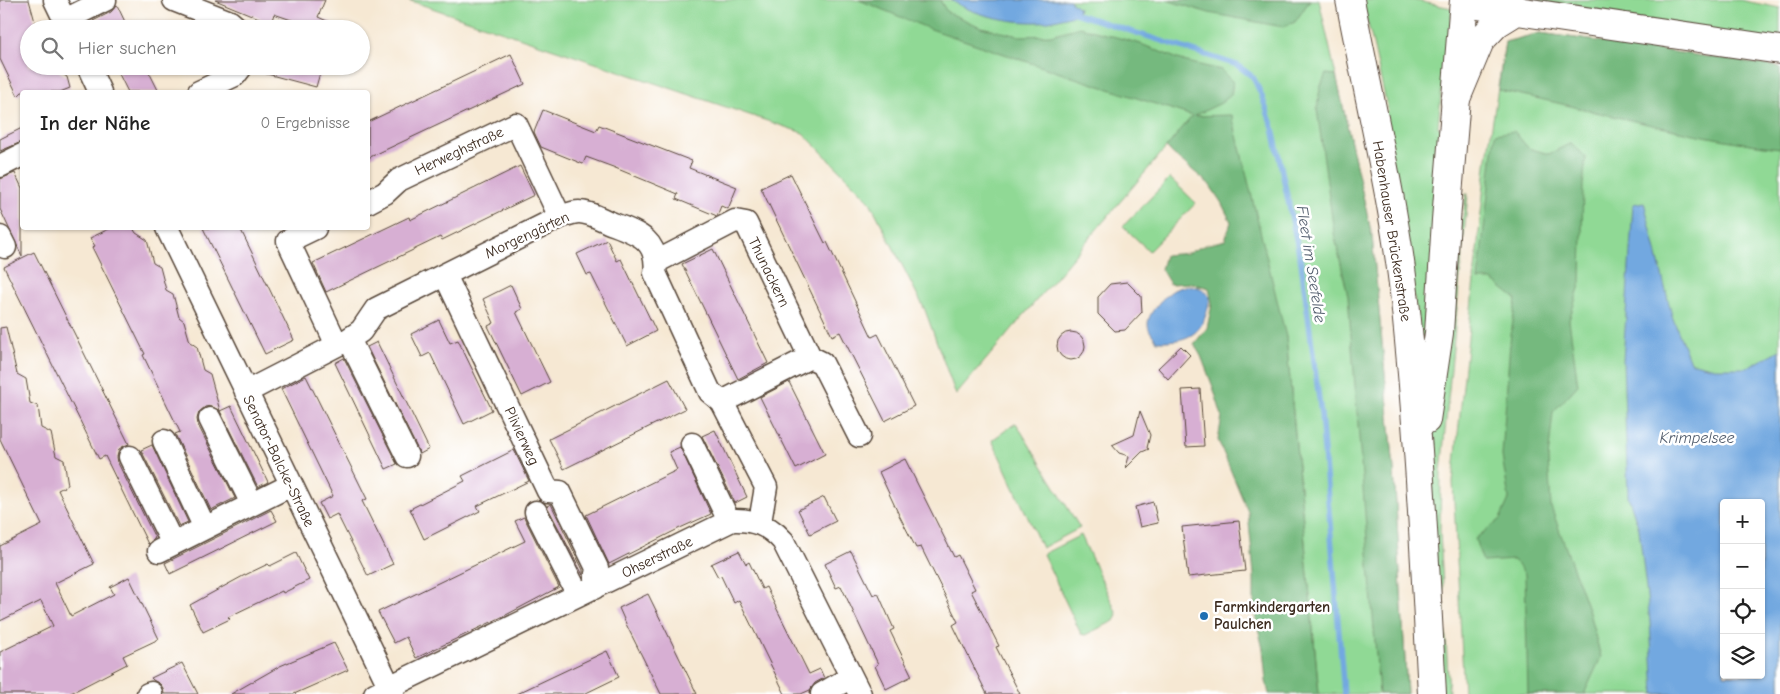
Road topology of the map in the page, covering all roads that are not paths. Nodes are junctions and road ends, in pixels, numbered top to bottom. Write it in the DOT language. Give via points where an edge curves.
graph roads {
  1 [pos="55,0"];
  2 [pos="105,0"];
  3 [pos="174,0"];
  4 [pos="1350,0"];
  5 [pos="1457,1"];
  6 [pos="1518,10"];
  7 [pos="65,20"];
  8 [pos="73,20"];
  9 [pos="225,20"];
  10 [pos="1780,50"];
  11 [pos="1467,55"];
  12 [pos="92,75"];
  13 [pos="235,75"];
  14 [pos="99,90"];
  15 [pos="203,90"];
  16 [pos="370,201"];
  17 [pos="560,216"];
  18 [pos="168,230"];
  19 [pos="311,230"];
  20 [pos="656,262"];
  21 [pos="446,275"];
  22 [pos="343,342"];
  23 [pos="810,357"];
  24 [pos="246,392"];
  25 [pos="722,402"];
  26 [pos="210,419"];
  27 [pos="859,436"];
  28 [pos="164,441"];
  29 [pos="692,444"];
  30 [pos="407,456"];
  31 [pos="130,457"];
  32 [pos="1419,463"];
  33 [pos="291,485"];
  34 [pos="252,504"];
  35 [pos="536,512"];
  36 [pos="730,521"];
  37 [pos="760,522"];
  38 [pos="205,528"];
  39 [pos="586,592"];
  40 [pos="856,686"];
  41 [pos="386,692"];
  42 [pos="822,694"];
  43 [pos="1432,694"];
  1 -- 7 [label="street"];
  2 -- 8 [label="street"];
  3 -- 9 [label="street"];
  4 -- 32 [label="main road, Habenhauser Brückenstraße" via="1405,300"];
  5 -- 6 [label="main road"];
  5 -- 11 [label="main road"];
  6 -- 10 [label="main road"];
  6 -- 11 [label="main road" via="1497,22"];
  11 -- 32 [label="main road, Habenhauser Brückenstraße" via="1455,102 1440,333"];
  12 -- 14 [label="street"];
  13 -- 15 [label="street"];
  16 -- 17 [label="street, Herweghstraße" via="399,180 516,124"];
  17 -- 20 [label="street, Morgengärten" via="580,212 640,235"];
  17 -- 21 [label="street, Morgengärten"];
  18 -- 24 [label="street, Senator-Balcke-Straße"];
  19 -- 22 [label="street" via="288,241"];
  20 -- 23 [label="street, Thunackern" via="735,221 746,223"];
  20 -- 25 [label="street, Morgengärten" via="654,273 710,392"];
  21 -- 22 [label="street, Morgengärten" via="376,309 361,331"];
  21 -- 39 [label="street, Plivierweg" via="548,491 560,492 597,568"];
  22 -- 24 [label="street, Morgengärten"];
  22 -- 30 [label="street"];
  23 -- 25 [label="street"];
  23 -- 27 [label="street, Thunackern" via="822,363"];
  24 -- 33 [label="street, Senator-Balcke-Straße"];
  25 -- 37 [label="street, Morgengärten" via="766,487"];
  26 -- 34 [label="street"];
  28 -- 38 [label="street"];
  29 -- 36 [label="street"];
  31 -- 38 [label="street" via="166,547"];
  32 -- 43 [label="main road, Habenhauser Brückenstraße"];
  33 -- 34 [label="street"];
  33 -- 41 [label="street, Senator-Balcke-Straße"];
  34 -- 38 [label="street"];
  35 -- 39 [label="street"];
  36 -- 37 [label="street, Ohserstraße"];
  36 -- 39 [label="street, Ohserstraße"];
  37 -- 40 [label="street" via="783,541"];
  39 -- 41 [label="street, Ohserstraße"];
  40 -- 42 [label="street"];
}
